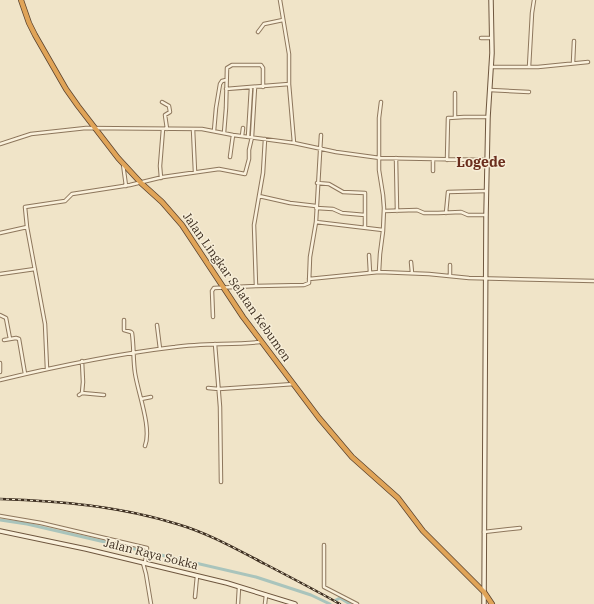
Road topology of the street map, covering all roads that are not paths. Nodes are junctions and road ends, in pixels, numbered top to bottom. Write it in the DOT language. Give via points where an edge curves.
graph roads {
  1 [pos="21,0"];
  2 [pos="280,0"];
  3 [pos="491,0"];
  4 [pos="534,0"];
  5 [pos="283,20"];
  6 [pos="258,32"];
  7 [pos="481,38"];
  8 [pos="491,38"];
  9 [pos="574,41"];
  10 [pos="588,62"];
  11 [pos="573,63"];
  12 [pos="529,67"];
  13 [pos="491,68"];
  14 [pos="226,80"];
  15 [pos="289,84"];
  16 [pos="255,87"];
  17 [pos="263,87"];
  18 [pos="251,88"];
  19 [pos="226,89"];
  20 [pos="490,90"];
  21 [pos="529,92"];
  22 [pos="455,93"];
  23 [pos="162,102"];
  24 [pos="381,102"];
  25 [pos="455,117"];
  26 [pos="488,118"];
  27 [pos="95,128"];
  28 [pos="244,128"];
  29 [pos="163,129"];
  30 [pos="167,129"];
  31 [pos="193,129"];
  32 [pos="214,131"];
  33 [pos="224,133"];
  34 [pos="233,135"];
  35 [pos="321,135"];
  36 [pos="242,136"];
  37 [pos="250,137"];
  38 [pos="265,140"];
  39 [pos="294,143"];
  40 [pos="0,144"];
  41 [pos="320,148"];
  42 [pos="230,157"];
  43 [pos="380,158"];
  44 [pos="396,158"];
  45 [pos="433,160"];
  46 [pos="447,160"];
  47 [pos="487,160"];
  48 [pos="123,164"];
  49 [pos="433,171"];
  50 [pos="195,172"];
  51 [pos="161,178"];
  52 [pos="141,183"];
  53 [pos="317,183"];
  54 [pos="126,186"];
  55 [pos="486,191"];
  56 [pos="259,196"];
  57 [pos="316,207"];
  58 [pos="384,211"];
  59 [pos="397,211"];
  60 [pos="446,213"];
  61 [pos="365,215"];
  62 [pos="486,215"];
  63 [pos="316,222"];
  64 [pos="27,227"];
  65 [pos="365,228"];
  66 [pos="383,230"];
  67 [pos="0,233"];
  68 [pos="369,255"];
  69 [pos="411,262"];
  70 [pos="450,265"];
  71 [pos="35,269"];
  72 [pos="378,272"];
  73 [pos="370,273"];
  74 [pos="412,273"];
  75 [pos="0,274"];
  76 [pos="450,276"];
  77 [pos="486,278"];
  78 [pos="309,279"];
  79 [pos="594,281"];
  80 [pos="256,286"];
  81 [pos="223,288"];
  82 [pos="0,315"];
  83 [pos="213,317"];
  84 [pos="124,320"];
  85 [pos="158,325"];
  86 [pos="10,339"];
  87 [pos="4,340"];
  88 [pos="261,342"];
  89 [pos="215,344"];
  90 [pos="160,349"];
  91 [pos="134,352"];
  92 [pos="82,361"];
  93 [pos="0,363"];
  94 [pos="47,369"];
  95 [pos="0,372"];
  96 [pos="25,374"];
  97 [pos="0,379"];
  98 [pos="294,384"];
  99 [pos="208,388"];
  100 [pos="219,389"];
  101 [pos="82,393"];
  102 [pos="79,395"];
  103 [pos="104,395"];
  104 [pos="151,397"];
  105 [pos="140,399"];
  106 [pos="145,446"];
  107 [pos="221,482"];
  108 [pos="0,516"];
  109 [pos="520,528"];
  110 [pos="0,531"];
  111 [pos="484,532"];
  112 [pos="324,545"];
  113 [pos="144,564"];
  114 [pos="197,576"];
  115 [pos="239,586"];
  116 [pos="484,592"];
  117 [pos="266,594"];
  118 [pos="195,597"];
  119 [pos="151,604"];
  120 [pos="238,604"];
  121 [pos="265,604"];
  122 [pos="295,604"];
  123 [pos="357,604"];
  124 [pos="484,604"];
  125 [pos="492,604"];
  1 -- 27 [label="highway, Jalan Lingkar Selatan Kebumen" via="35,35 66,89"];
  2 -- 5 [label="street"];
  3 -- 8 [label="street"];
  4 -- 12 [label="street"];
  5 -- 6 [label="street" via="264,24"];
  5 -- 15 [label="street" via="290,60"];
  7 -- 8 [label="street"];
  8 -- 13 [label="street"];
  9 -- 11 [label="street"];
  10 -- 11 [label="street"];
  11 -- 12 [label="street"];
  12 -- 13 [label="street"];
  13 -- 20 [label="street"];
  14 -- 17 [label="street" via="229,66 261,65"];
  14 -- 19 [label="street"];
  14 -- 32 [label="street" via="220,84"];
  15 -- 17 [label="street"];
  15 -- 39 [label="street"];
  16 -- 17 [label="street"];
  16 -- 18 [label="street"];
  16 -- 37 [label="street"];
  18 -- 19 [label="street"];
  18 -- 37 [label="street"];
  19 -- 33 [label="street"];
  20 -- 21 [label="street"];
  20 -- 26 [label="street"];
  22 -- 25 [label="street"];
  23 -- 30 [label="street" via="169,106 170,112 165,115"];
  24 -- 43 [label="street"];
  25 -- 26 [label="street"];
  25 -- 46 [label="street" via="448,119"];
  26 -- 47 [label="street"];
  27 -- 29 [label="street"];
  27 -- 40 [label="street" via="31,134"];
  27 -- 48 [label="highway, Jalan Lingkar Selatan Kebumen"];
  28 -- 36 [label="street"];
  29 -- 30 [label="street"];
  29 -- 51 [label="street"];
  30 -- 31 [label="street"];
  31 -- 32 [label="street"];
  31 -- 50 [label="street"];
  32 -- 33 [label="street"];
  33 -- 34 [label="street"];
  34 -- 36 [label="street"];
  34 -- 42 [label="street"];
  35 -- 41 [label="street"];
  36 -- 37 [label="street"];
  37 -- 38 [label="street"];
  37 -- 50 [label="street" via="245,174 219,169"];
  38 -- 39 [label="street"];
  38 -- 56 [label="street"];
  39 -- 41 [label="street"];
  41 -- 43 [label="street"];
  41 -- 53 [label="street"];
  43 -- 44 [label="street"];
  43 -- 58 [label="street"];
  44 -- 45 [label="street"];
  44 -- 59 [label="street"];
  45 -- 46 [label="street"];
  45 -- 49 [label="street"];
  46 -- 47 [label="street"];
  47 -- 55 [label="street"];
  48 -- 52 [label="highway, Jalan Lingkar Selatan Kebumen"];
  48 -- 54 [label="street"];
  50 -- 51 [label="street"];
  51 -- 52 [label="street"];
  52 -- 54 [label="street"];
  52 -- 81 [label="highway, Jalan Lingkar Selatan Kebumen" via="182,225"];
  53 -- 57 [label="street"];
  53 -- 61 [label="street" via="329,184 343,192 365,193"];
  54 -- 64 [label="street" via="72,194 65,201 25,207"];
  55 -- 60 [label="street" via="448,192"];
  55 -- 62 [label="street"];
  56 -- 57 [label="street"];
  56 -- 80 [label="street" via="254,225"];
  57 -- 61 [label="street"];
  57 -- 63 [label="street"];
  58 -- 59 [label="street"];
  58 -- 66 [label="street"];
  59 -- 60 [label="street"];
  60 -- 62 [label="street"];
  61 -- 65 [label="street"];
  62 -- 77 [label="street"];
  63 -- 65 [label="street"];
  63 -- 78 [label="street"];
  64 -- 67 [label="street"];
  64 -- 71 [label="street"];
  65 -- 66 [label="street"];
  66 -- 72 [label="street"];
  68 -- 73 [label="street"];
  69 -- 74 [label="street"];
  70 -- 76 [label="street"];
  71 -- 75 [label="street"];
  71 -- 94 [label="street" via="45,324"];
  72 -- 73 [label="street"];
  72 -- 74 [label="street"];
  73 -- 78 [label="street"];
  74 -- 76 [label="street"];
  76 -- 77 [label="street"];
  77 -- 79 [label="street"];
  77 -- 111 [label="street"];
  78 -- 80 [label="street" via="309,283 304,285"];
  80 -- 81 [label="street"];
  81 -- 83 [label="street" via="212,290"];
  81 -- 88 [label="highway, Jalan Lingkar Selatan Kebumen"];
  82 -- 86 [label="street" via="6,318"];
  84 -- 91 [label="street" via="124,330 132,332"];
  85 -- 90 [label="street"];
  86 -- 87 [label="street"];
  86 -- 96 [label="street" via="19,339"];
  88 -- 89 [label="street"];
  88 -- 98 [label="highway, Jalan Lingkar Selatan Kebumen"];
  89 -- 90 [label="street"];
  89 -- 100 [label="street"];
  90 -- 91 [label="street"];
  91 -- 92 [label="street"];
  91 -- 105 [label="street"];
  92 -- 94 [label="street"];
  92 -- 101 [label="street"];
  93 -- 95 [label="street"];
  94 -- 96 [label="street"];
  96 -- 97 [label="street"];
  98 -- 100 [label="street"];
  98 -- 116 [label="highway, Jalan Lingkar Selatan Kebumen" via="345,450 398,498 423,531"];
  99 -- 100 [label="street"];
  100 -- 107 [label="street"];
  101 -- 102 [label="street"];
  101 -- 103 [label="street"];
  104 -- 105 [label="street"];
  105 -- 106 [label="street" via="147,428"];
  108 -- 113 [label="street" via="147,548"];
  109 -- 111 [label="street"];
  110 -- 113 [label="street, Jalan Raya Sokka"];
  111 -- 116 [label="street"];
  112 -- 123 [label="street" via="324,587"];
  113 -- 114 [label="street, Jalan Raya Sokka"];
  113 -- 119 [label="street"];
  114 -- 115 [label="street, Jalan Raya Sokka"];
  114 -- 118 [label="street"];
  115 -- 117 [label="street, Jalan Raya Sokka"];
  115 -- 120 [label="street"];
  116 -- 124 [label="street"];
  116 -- 125 [label="highway, Jalan Lingkar Selatan Kebumen"];
  117 -- 121 [label="street"];
  117 -- 122 [label="street, Jalan Raya Sokka"];
}
